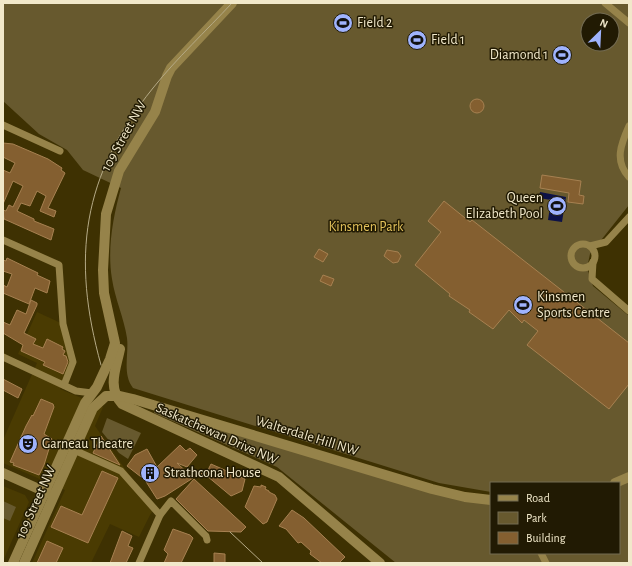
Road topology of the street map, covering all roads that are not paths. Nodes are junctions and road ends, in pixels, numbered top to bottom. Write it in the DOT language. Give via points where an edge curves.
graph roads {
  1 [pos="232,3"];
  2 [pos="605,3"];
  3 [pos="629,23"];
  4 [pos="3,125"];
  5 [pos="629,126"];
  6 [pos="60,151"];
  7 [pos="629,178"];
  8 [pos="629,217"];
  9 [pos="3,240"];
  10 [pos="590,246"];
  11 [pos="593,262"];
  12 [pos="577,266"];
  13 [pos="593,277"];
  14 [pos="104,283"];
  15 [pos="629,311"];
  16 [pos="3,357"];
  17 [pos="64,385"];
  18 [pos="92,394"];
  19 [pos="115,395"];
  20 [pos="74,450"];
  21 [pos="3,473"];
  22 [pos="629,477"];
  23 [pos="617,482"];
  24 [pos="50,494"];
  25 [pos="490,500"];
  26 [pos="160,515"];
  27 [pos="207,540"];
  28 [pos="542,554"];
  29 [pos="13,563"];
  30 [pos="24,563"];
  31 [pos="139,563"];
  32 [pos="380,563"];
  33 [pos="546,563"];
  1 -- 14 [label="main road, 109 Street NW" via="171,68 155,112 119,171 109,200 105,226"];
  2 -- 3 [label="street"];
  4 -- 6 [label="street"];
  5 -- 7 [label="street" via="620,152 622,169"];
  8 -- 10 [label="street" via="606,242"];
  9 -- 17 [label="street" via="59,265 63,324 73,362"];
  10 -- 11 [label="street" via="594,253"];
  10 -- 12 [label="street" via="583,244 573,249 571,256"];
  11 -- 12 [label="street" via="584,268"];
  11 -- 13 [label="street"];
  12 -- 13 [label="street"];
  13 -- 15 [label="street"];
  14 -- 18 [label="main road, 109 Street NW" via="115,343 104,374"];
  14 -- 19 [label="main road, 109 Street NW" via="120,334 113,385"];
  16 -- 17 [label="street"];
  17 -- 18 [label="street" via="76,391"];
  18 -- 24 [label="main road, 109 Street NW" via="85,403"];
  19 -- 20 [label="main road, 109 Street NW" via="106,396 97,402"];
  19 -- 25 [label="main road, Walterdale Hill NW" via="450,494"];
  19 -- 32 [label="main road, Saskatchewan Drive NW" via="126,408 279,477"];
  20 -- 24 [label="main road, 109 Street NW"];
  20 -- 26 [label="street" via="121,471"];
  21 -- 24 [label="main road"];
  22 -- 23 [label="main road"];
  24 -- 29 [label="main road, 109 Street NW"];
  24 -- 30 [label="main road, 109 Street NW"];
  26 -- 27 [label="street" via="170,501 206,536"];
  26 -- 31 [label="street"];
  28 -- 33 [label="street"];
}
